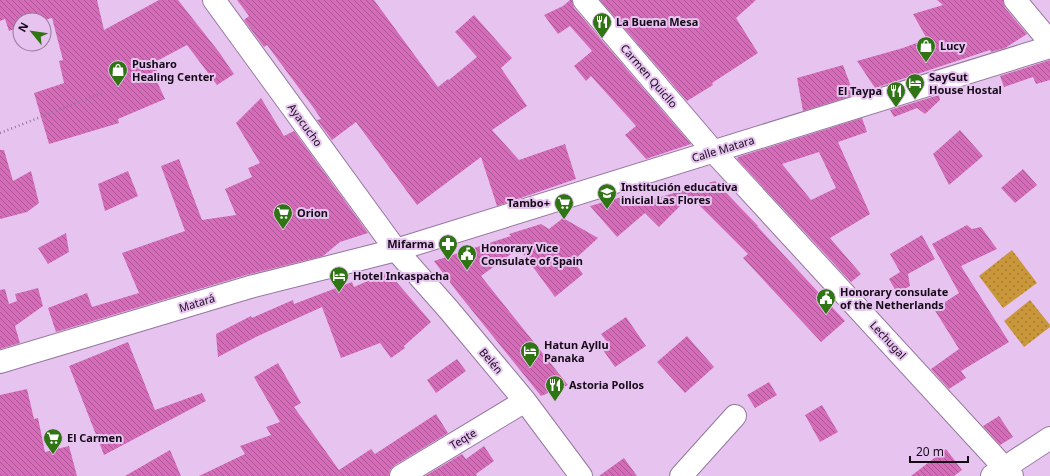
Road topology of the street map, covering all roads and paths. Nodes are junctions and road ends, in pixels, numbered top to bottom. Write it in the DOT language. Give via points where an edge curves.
graph roads {
  1 [pos="214,0"];
  2 [pos="584,0"];
  3 [pos="1015,0"];
  4 [pos="1050,42"];
  5 [pos="1050,47"];
  6 [pos="102,93"];
  7 [pos="0,133"];
  8 [pos="714,152"];
  9 [pos="396,250"];
  10 [pos="0,362"];
  11 [pos="524,401"];
  12 [pos="735,416"];
  13 [pos="1050,438"];
  14 [pos="1003,473"];
  15 [pos="401,476"];
  16 [pos="581,476"];
  17 [pos="680,476"];
  1 -- 9 [label="street, Ayacucho"];
  2 -- 8 [label="street, Carmen Quicllo"];
  3 -- 4 [label="street"];
  5 -- 8 [label="street, Calle Matara"];
  6 -- 7 [label="path"];
  8 -- 9 [label="street, Calle Matara"];
  8 -- 14 [label="street, Lechugal"];
  9 -- 10 [label="street, Matará" via="250,287"];
  9 -- 11 [label="street, Belén"];
  11 -- 15 [label="street, Teqte"];
  11 -- 16 [label="street, Belén"];
  12 -- 17 [label="street"];
  13 -- 14 [label="street"];
}
